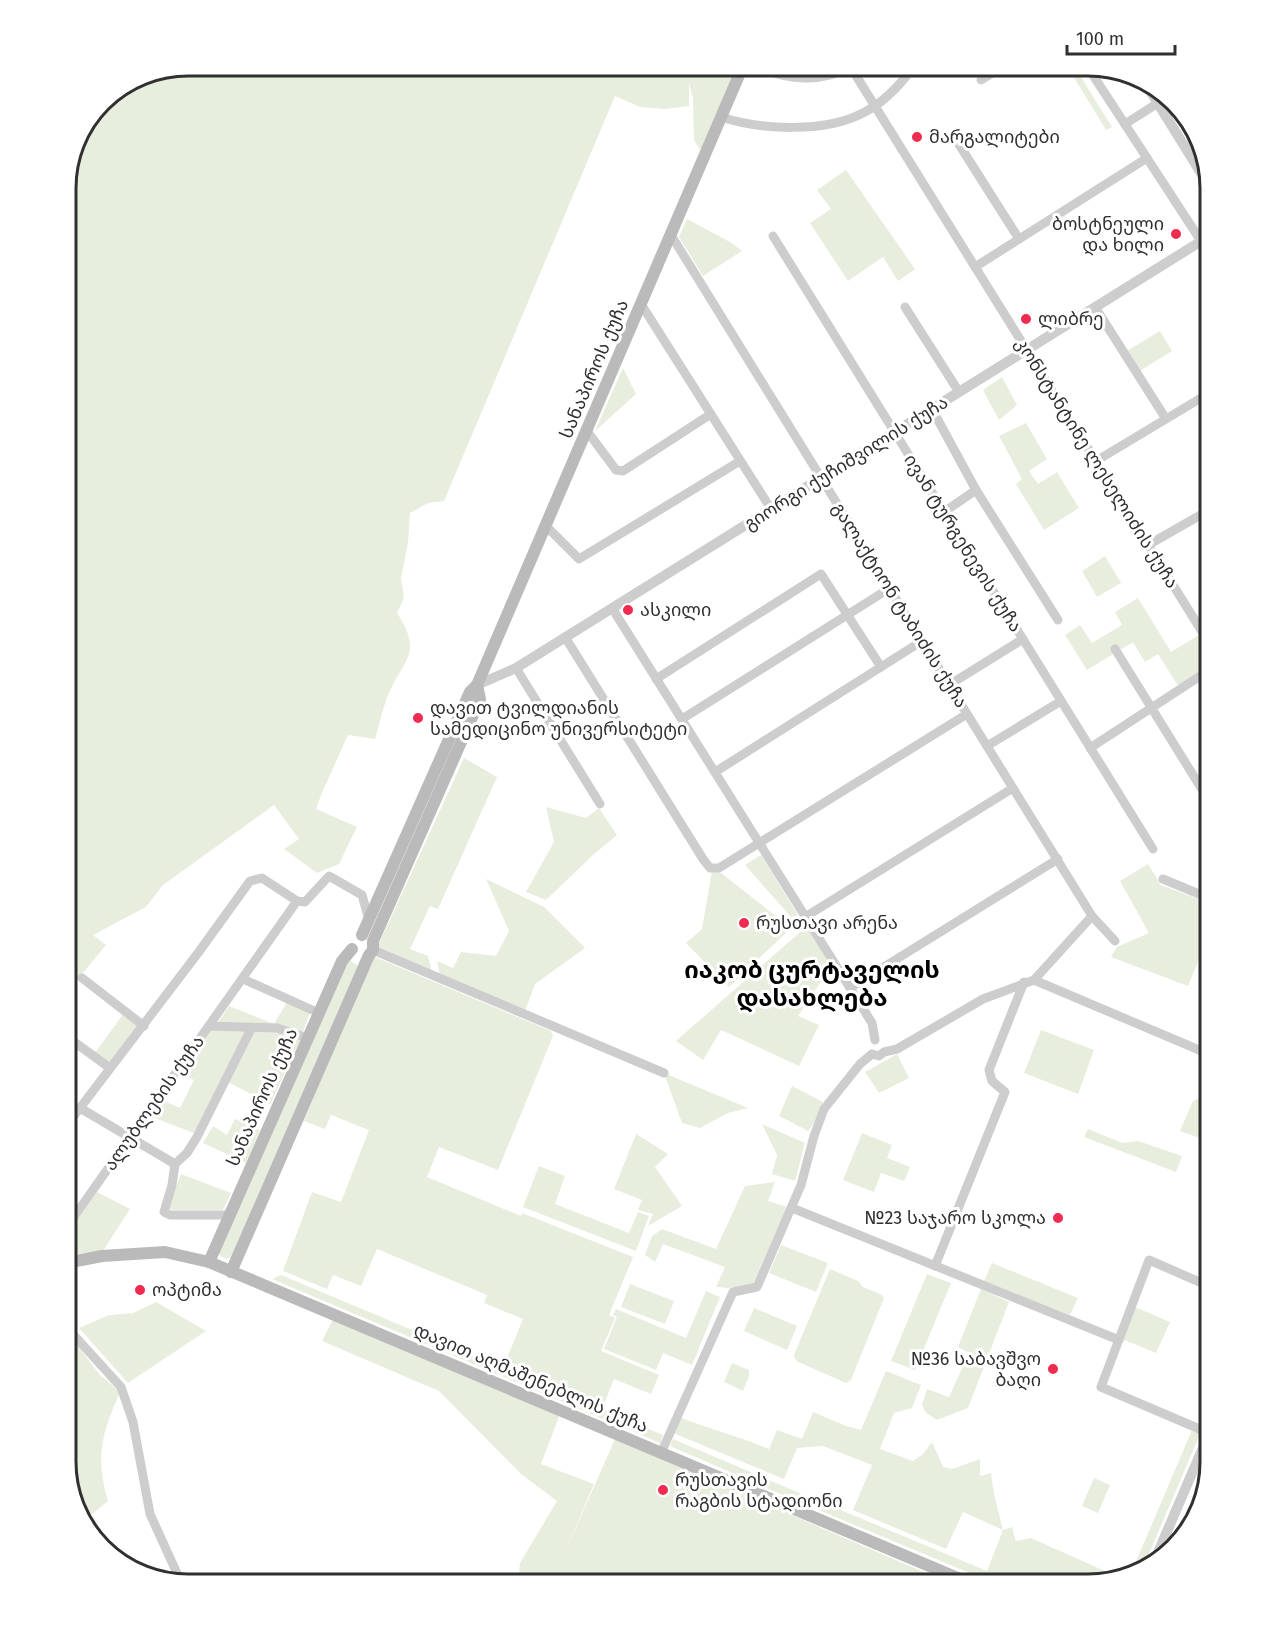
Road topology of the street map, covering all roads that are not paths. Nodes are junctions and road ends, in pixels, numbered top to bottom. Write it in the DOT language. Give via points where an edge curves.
graph roads {
  1 [pos="738,77"];
  2 [pos="792,77"];
  3 [pos="824,77"];
  4 [pos="857,77"];
  5 [pos="906,77"];
  6 [pos="986,77"];
  7 [pos="1094,77"];
  8 [pos="981,80"];
  9 [pos="1158,103"];
  10 [pos="874,106"];
  11 [pos="721,117"];
  12 [pos="1125,124"];
  13 [pos="953,135"];
  14 [pos="1147,158"];
  15 [pos="1198,169"];
  16 [pos="1201,231"];
  17 [pos="671,235"];
  18 [pos="773,236"];
  19 [pos="1019,239"];
  20 [pos="1201,241"];
  21 [pos="975,267"];
  22 [pos="641,304"];
  23 [pos="905,307"];
  24 [pos="1095,308"];
  25 [pos="1026,350"];
  26 [pos="959,392"];
  27 [pos="1201,398"];
  28 [pos="932,409"];
  29 [pos="711,414"];
  30 [pos="1166,419"];
  31 [pos="587,431"];
  32 [pos="895,432"];
  33 [pos="740,461"];
  34 [pos="1096,461"];
  35 [pos="821,478"];
  36 [pos="976,490"];
  37 [pos="771,509"];
  38 [pos="944,512"];
  39 [pos="1201,515"];
  40 [pos="546,526"];
  41 [pos="1148,545"];
  42 [pos="890,588"];
  43 [pos="612,608"];
  44 [pos="847,615"];
  45 [pos="1058,620"];
  46 [pos="1201,630"];
  47 [pos="566,637"];
  48 [pos="1023,639"];
  49 [pos="922,641"];
  50 [pos="1114,649"];
  51 [pos="881,667"];
  52 [pos="516,668"];
  53 [pos="1201,676"];
  54 [pos="656,679"];
  55 [pos="477,685"];
  56 [pos="949,685"];
  57 [pos="1061,700"];
  58 [pos="1151,709"];
  59 [pos="967,714"];
  60 [pos="682,719"];
  61 [pos="987,746"];
  62 [pos="1090,748"];
  63 [pos="715,772"];
  64 [pos="1013,788"];
  65 [pos="1201,788"];
  66 [pos="600,804"];
  67 [pos="759,843"];
  68 [pos="1153,849"];
  69 [pos="1058,859"];
  70 [pos="1163,879"];
  71 [pos="1201,895"];
  72 [pos="297,901"];
  73 [pos="805,916"];
  74 [pos="1092,916"];
  75 [pos="369,920"];
  76 [pos="1115,941"];
  77 [pos="369,945"];
  78 [pos="352,949"];
  79 [pos="82,978"];
  80 [pos="243,979"];
  81 [pos="1034,980"];
  82 [pos="1024,982"];
  83 [pos="850,988"];
  84 [pos="319,1013"];
  85 [pos="144,1026"];
  86 [pos="209,1026"];
  87 [pos="252,1027"];
  88 [pos="308,1038"];
  89 [pos="875,1040"];
  90 [pos="76,1044"];
  91 [pos="1201,1051"];
  92 [pos="885,1052"];
  93 [pos="872,1054"];
  94 [pos="110,1068"];
  95 [pos="664,1073"];
  96 [pos="80,1108"];
  97 [pos="76,1113"];
  98 [pos="130,1137"];
  99 [pos="175,1164"];
  100 [pos="792,1208"];
  101 [pos="76,1211"];
  102 [pos="230,1215"];
  103 [pos="241,1249"];
  104 [pos="76,1261"];
  105 [pos="209,1262"];
  106 [pos="935,1266"];
  107 [pos="231,1272"];
  108 [pos="259,1283"];
  109 [pos="1201,1283"];
  110 [pos="76,1337"];
  111 [pos="1119,1340"];
  112 [pos="1201,1427"];
  113 [pos="661,1453"];
  114 [pos="1201,1454"];
  115 [pos="1166,1543"];
  116 [pos="177,1573"];
  117 [pos="948,1574"];
  1 -- 11 [label="main road, სანაპიროს ქუჩა"];
  2 -- 3 [label="street"];
  4 -- 10 [label="street, კონსტანტინე ლესელიძის ქუჩა"];
  5 -- 10 [label="street"];
  6 -- 8 [label="street"];
  7 -- 12 [label="street"];
  9 -- 12 [label="street"];
  9 -- 15 [label="street"];
  10 -- 11 [label="street" via="848,119 806,126 747,124"];
  10 -- 21 [label="street, კონსტანტინე ლესელიძის ქუჩა"];
  11 -- 17 [label="main road, სანაპიროს ქუჩა"];
  12 -- 14 [label="street"];
  13 -- 19 [label="street"];
  14 -- 16 [label="street"];
  14 -- 19 [label="street"];
  17 -- 22 [label="main road, სანაპიროს ქუჩა"];
  17 -- 35 [label="street, გალაქტიონ ტაბიძის ქუჩა"];
  18 -- 32 [label="street, ივან ტურგენევის ქუჩა"];
  19 -- 21 [label="street"];
  20 -- 24 [label="street, გიორგი ქუჩიშვილის ქუჩა"];
  21 -- 25 [label="street, კონსტანტინე ლესელიძის ქუჩა"];
  22 -- 29 [label="street"];
  22 -- 31 [label="main road, სანაპიროს ქუჩა"];
  23 -- 26 [label="street"];
  24 -- 25 [label="street, გიორგი ქუჩიშვილის ქუჩა"];
  24 -- 30 [label="street"];
  25 -- 26 [label="street, გიორგი ქუჩიშვილის ქუჩა"];
  25 -- 34 [label="street, კონსტანტინე ლესელიძის ქუჩა"];
  26 -- 28 [label="street, გიორგი ქუჩიშვილის ქუჩა"];
  27 -- 30 [label="street"];
  28 -- 32 [label="street, გიორგი ქუჩიშვილის ქუჩა"];
  28 -- 36 [label="street"];
  29 -- 31 [label="street" via="622,471 616,470"];
  29 -- 33 [label="street"];
  30 -- 34 [label="street"];
  31 -- 40 [label="main road, სანაპიროს ქუჩა"];
  32 -- 35 [label="street, გიორგი ქუჩიშვილის ქუჩა"];
  32 -- 38 [label="street, ივან ტურგენევის ქუჩა"];
  33 -- 37 [label="street"];
  33 -- 40 [label="street" via="579,559"];
  34 -- 41 [label="street, კონსტანტინე ლესელიძის ქუჩა"];
  35 -- 37 [label="street, გიორგი ქუჩიშვილის ქუჩა"];
  35 -- 42 [label="street, გალაქტიონ ტაბიძის ქუჩა"];
  36 -- 38 [label="street"];
  36 -- 45 [label="street"];
  37 -- 43 [label="street, გიორგი ქუჩიშვილის ქუჩა"];
  38 -- 48 [label="street, ივან ტურგენევის ქუჩა"];
  39 -- 41 [label="street"];
  40 -- 55 [label="main road, სანაპიროს ქუჩა"];
  41 -- 46 [label="street, კონსტანტინე ლესელიძის ქუჩა"];
  42 -- 44 [label="street"];
  42 -- 49 [label="street, გალაქტიონ ტაბიძის ქუჩა"];
  43 -- 47 [label="street, გიორგი ქუჩიშვილის ქუჩა"];
  43 -- 54 [label="street"];
  44 -- 51 [label="street"];
  44 -- 54 [label="street" via="821,574"];
  44 -- 60 [label="street"];
  47 -- 52 [label="street, გიორგი ქუჩიშვილის ქუჩა"];
  47 -- 67 [label="street" via="710,868 719,868"];
  48 -- 56 [label="street"];
  48 -- 57 [label="street, ივან ტურგენევის ქუჩა"];
  49 -- 51 [label="street"];
  49 -- 56 [label="street, გალაქტიონ ტაბიძის ქუჩა"];
  50 -- 58 [label="street"];
  51 -- 63 [label="street"];
  52 -- 55 [label="street, გიორგი ქუჩიშვილის ქუჩა"];
  52 -- 66 [label="street"];
  53 -- 58 [label="street"];
  54 -- 60 [label="street"];
  55 -- 75 [label="main road, სანაპიროს ქუჩა" via="470,692"];
  55 -- 77 [label="main road, სანაპიროს ქუჩა" via="480,699"];
  56 -- 59 [label="street, გალაქტიონ ტაბიძის ქუჩა"];
  57 -- 61 [label="street"];
  57 -- 62 [label="street, ივან ტურგენევის ქუჩა"];
  58 -- 62 [label="street"];
  58 -- 65 [label="street"];
  59 -- 61 [label="street, გალაქტიონ ტაბიძის ქუჩა"];
  59 -- 67 [label="street"];
  60 -- 63 [label="street"];
  61 -- 64 [label="street, გალაქტიონ ტაბიძის ქუჩა"];
  62 -- 68 [label="street, ივან ტურგენევის ქუჩა"];
  63 -- 67 [label="street"];
  64 -- 69 [label="street, გალაქტიონ ტაბიძის ქუჩა"];
  64 -- 73 [label="street"];
  67 -- 73 [label="street"];
  69 -- 74 [label="street, გალაქტიონ ტაბიძის ქუჩა"];
  69 -- 83 [label="street"];
  70 -- 71 [label="street"];
  72 -- 75 [label="street, ალუბლების ქუჩა" via="305,902 328,876 362,895"];
  72 -- 80 [label="street, ალუბლების ქუჩა"];
  72 -- 85 [label="street" via="262,878 250,880"];
  73 -- 83 [label="street"];
  74 -- 76 [label="street, გალაქტიონ ტაბიძის ქუჩა"];
  74 -- 81 [label="street"];
  75 -- 77 [label="main road, სანაპიროს ქუჩა"];
  77 -- 78 [label="main road, სანაპიროს ქუჩა" via="354,939"];
  77 -- 78 [label="main road" via="361,957"];
  77 -- 95 [label="street"];
  77 -- 103 [label="main road, სანაპიროს ქუჩა"];
  78 -- 84 [label="main road, სანაპიროს ქუჩა" via="342,961"];
  79 -- 85 [label="street"];
  80 -- 84 [label="street"];
  80 -- 86 [label="street, ალუბლების ქუჩა"];
  81 -- 82 [label="street"];
  81 -- 91 [label="street"];
  82 -- 92 [label="street" via="983,999"];
  82 -- 106 [label="street" via="989,1070 992,1081 1005,1092"];
  83 -- 89 [label="street" via="872,1023"];
  84 -- 88 [label="main road, სანაპიროს ქუჩა"];
  85 -- 94 [label="street"];
  86 -- 87 [label="street"];
  86 -- 98 [label="street, ალუბლების ქუჩა"];
  87 -- 88 [label="street" via="277,1028"];
  87 -- 99 [label="street" via="197,1137"];
  88 -- 102 [label="main road, სანაპიროს ქუჩა"];
  89 -- 92 [label="street" via="885,1044"];
  89 -- 93 [label="street" via="869,1045"];
  90 -- 94 [label="street"];
  92 -- 93 [label="street" via="879,1056"];
  93 -- 100 [label="street" via="824,1109"];
  94 -- 96 [label="street"];
  96 -- 97 [label="street"];
  96 -- 98 [label="street"];
  98 -- 99 [label="street"];
  98 -- 101 [label="street, ალუბლების ქუჩა"];
  99 -- 102 [label="street" via="164,1212"];
  100 -- 106 [label="street"];
  100 -- 113 [label="street" via="757,1287 733,1292"];
  102 -- 105 [label="main road, სანაპიროს ქუჩა"];
  103 -- 107 [label="main road, სანაპიროს ქუჩა"];
  103 -- 108 [label="main road" via="249,1274"];
  104 -- 105 [label="main road, დავით აღმაშენებლის ქუჩა" via="165,1252"];
  105 -- 107 [label="main road, დავით აღმაშენებლის ქუჩა"];
  106 -- 111 [label="street"];
  107 -- 108 [label="main road, დავით აღმაშენებლის ქუჩა"];
  108 -- 113 [label="main road, დავით აღმაშენებლის ქუჩა"];
  109 -- 111 [label="street" via="1149,1260"];
  110 -- 116 [label="street" via="122,1387 133,1422 150,1514"];
  111 -- 112 [label="street" via="1101,1387"];
  113 -- 117 [label="main road, დავით აღმაშენებლის ქუჩა"];
  114 -- 115 [label="street"];
}
